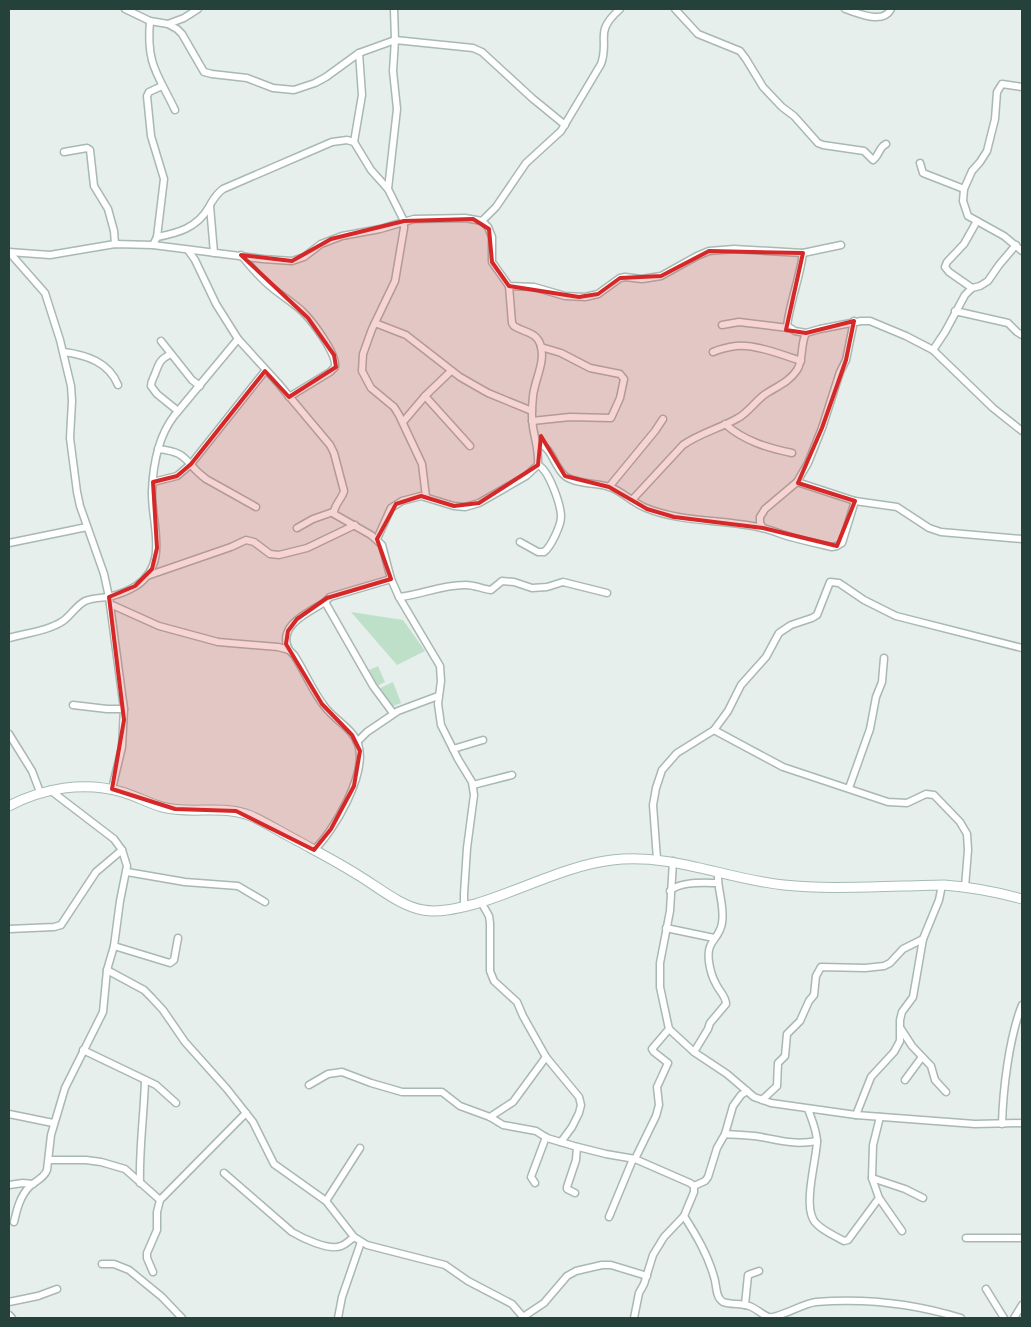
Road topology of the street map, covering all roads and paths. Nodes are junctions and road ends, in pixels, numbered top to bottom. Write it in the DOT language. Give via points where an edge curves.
graph roads {
  1 [pos="198,9"];
  2 [pos="394,9"];
  3 [pos="620,9"];
  4 [pos="675,9"];
  5 [pos="845,9"];
  6 [pos="891,9"];
  7 [pos="130,10"];
  8 [pos="150,21"];
  9 [pos="168,24"];
  10 [pos="395,40"];
  11 [pos="360,53"];
  12 [pos="162,86"];
  13 [pos="1022,87"];
  14 [pos="175,110"];
  15 [pos="565,125"];
  16 [pos="354,142"];
  17 [pos="886,144"];
  18 [pos="64,152"];
  19 [pos="920,163"];
  20 [pos="388,189"];
  21 [pos="964,189"];
  22 [pos="210,206"];
  23 [pos="404,221"];
  24 [pos="482,221"];
  25 [pos="977,221"];
  26 [pos="156,237"];
  27 [pos="115,244"];
  28 [pos="153,245"];
  29 [pos="841,245"];
  30 [pos="1016,245"];
  31 [pos="188,250"];
  32 [pos="1022,251"];
  33 [pos="9,252"];
  34 [pos="214,253"];
  35 [pos="803,253"];
  36 [pos="241,256"];
  37 [pos="509,286"];
  38 [pos="972,288"];
  39 [pos="955,311"];
  40 [pos="854,321"];
  41 [pos="375,323"];
  42 [pos="722,325"];
  43 [pos="788,328"];
  44 [pos="806,334"];
  45 [pos="1022,335"];
  46 [pos="238,339"];
  47 [pos="161,341"];
  48 [pos="541,346"];
  49 [pos="933,350"];
  50 [pos="64,352"];
  51 [pos="713,352"];
  52 [pos="171,354"];
  53 [pos="801,361"];
  54 [pos="265,371"];
  55 [pos="451,371"];
  56 [pos="118,385"];
  57 [pos="200,386"];
  58 [pos="425,396"];
  59 [pos="290,397"];
  60 [pos="532,411"];
  61 [pos="178,412"];
  62 [pos="663,419"];
  63 [pos="532,421"];
  64 [pos="402,422"];
  65 [pos="725,424"];
  66 [pos="1022,431"];
  67 [pos="537,443"];
  68 [pos="470,446"];
  69 [pos="158,449"];
  70 [pos="792,453"];
  71 [pos="191,464"];
  72 [pos="538,465"];
  73 [pos="153,482"];
  74 [pos="796,482"];
  75 [pos="609,487"];
  76 [pos="426,497"];
  77 [pos="632,500"];
  78 [pos="855,501"];
  79 [pos="256,507"];
  80 [pos="333,512"];
  81 [pos="355,525"];
  82 [pos="87,527"];
  83 [pos="297,528"];
  84 [pos="763,528"];
  85 [pos="377,539"];
  86 [pos="1022,539"];
  87 [pos="520,542"];
  88 [pos="9,543"];
  89 [pos="147,576"];
  90 [pos="391,579"];
  91 [pos="607,593"];
  92 [pos="399,597"];
  93 [pos="110,600"];
  94 [pos="326,602"];
  95 [pos="9,638"];
  96 [pos="1022,648"];
  97 [pos="289,650"];
  98 [pos="884,658"];
  99 [pos="438,696"];
  100 [pos="74,705"];
  101 [pos="124,709"];
  102 [pos="393,713"];
  103 [pos="714,730"];
  104 [pos="9,734"];
  105 [pos="483,740"];
  106 [pos="357,742"];
  107 [pos="453,749"];
  108 [pos="512,774"];
  109 [pos="473,785"];
  110 [pos="849,788"];
  111 [pos="112,789"];
  112 [pos="50,790"];
  113 [pos="40,792"];
  114 [pos="9,806"];
  115 [pos="122,850"];
  116 [pos="314,850"];
  117 [pos="657,859"];
  118 [pos="673,861"];
  119 [pos="126,872"];
  120 [pos="718,873"];
  121 [pos="717,883"];
  122 [pos="942,885"];
  123 [pos="965,887"];
  124 [pos="670,891"];
  125 [pos="1022,899"];
  126 [pos="265,902"];
  127 [pos="482,902"];
  128 [pos="464,907"];
  129 [pos="666,928"];
  130 [pos="9,929"];
  131 [pos="178,938"];
  132 [pos="714,938"];
  133 [pos="923,939"];
  134 [pos="114,946"];
  135 [pos="107,970"];
  136 [pos="1022,1005"];
  137 [pos="900,1028"];
  138 [pos="669,1029"];
  139 [pos="83,1050"];
  140 [pos="694,1052"];
  141 [pos="922,1056"];
  142 [pos="546,1057"];
  143 [pos="145,1080"];
  144 [pos="905,1080"];
  145 [pos="310,1085"];
  146 [pos="747,1091"];
  147 [pos="946,1092"];
  148 [pos="762,1100"];
  149 [pos="176,1103"];
  150 [pos="808,1109"];
  151 [pos="246,1113"];
  152 [pos="9,1114"];
  153 [pos="856,1116"];
  154 [pos="880,1116"];
  155 [pos="490,1117"];
  156 [pos="54,1123"];
  157 [pos="1022,1123"];
  158 [pos="1002,1124"];
  159 [pos="725,1134"];
  160 [pos="546,1137"];
  161 [pos="817,1141"];
  162 [pos="561,1142"];
  163 [pos="578,1147"];
  164 [pos="360,1148"];
  165 [pos="634,1159"];
  166 [pos="50,1160"];
  167 [pos="224,1173"];
  168 [pos="872,1178"];
  169 [pos="140,1183"];
  170 [pos="535,1183"];
  171 [pos="33,1184"];
  172 [pos="9,1185"];
  173 [pos="694,1186"];
  174 [pos="575,1193"];
  175 [pos="879,1198"];
  176 [pos="923,1198"];
  177 [pos="160,1200"];
  178 [pos="326,1202"];
  179 [pos="684,1216"];
  180 [pos="608,1217"];
  181 [pos="14,1222"];
  182 [pos="902,1231"];
  183 [pos="354,1237"];
  184 [pos="966,1238"];
  185 [pos="1022,1238"];
  186 [pos="361,1242"];
  187 [pos="102,1264"];
  188 [pos="759,1270"];
  189 [pos="153,1272"];
  190 [pos="647,1276"];
  191 [pos="57,1289"];
  192 [pos="986,1289"];
  193 [pos="9,1302"];
  194 [pos="745,1305"];
  195 [pos="1022,1305"];
  196 [pos="9,1315"];
  197 [pos="523,1317"];
  198 [pos="12,1318"];
  199 [pos="182,1318"];
  200 [pos="338,1318"];
  201 [pos="634,1318"];
  202 [pos="770,1318"];
  203 [pos="960,1318"];
  204 [pos="1004,1318"];
  205 [pos="1014,1318"];
  1 -- 9 [label="street"];
  2 -- 10 [label="street"];
  3 -- 15 [label="street" via="605,28 601,64"];
  4 -- 17 [label="street" via="698,34 740,51 763,87 818,143 864,151 873,160"];
  5 -- 6 [label="street" via="880,17"];
  7 -- 8 [label="street"];
  8 -- 9 [label="street"];
  8 -- 12 [label="street" via="151,63"];
  9 -- 11 [label="street" via="182,34 204,72 247,78 277,89 294,90 315,83"];
  10 -- 11 [label="street"];
  10 -- 15 [label="street" via="466,47 482,52"];
  10 -- 20 [label="street" via="397,109"];
  11 -- 16 [label="street" via="362,95"];
  12 -- 14 [label="street"];
  12 -- 26 [label="street" via="147,96 152,136 164,179"];
  13 -- 21 [label="street" via="1002,84 998,89 987,150"];
  15 -- 24 [label="street" via="526,163 496,207"];
  16 -- 20 [label="street" via="371,170"];
  16 -- 22 [label="street" via="332,142 223,189 214,196"];
  18 -- 27 [label="street" via="90,150 94,186 108,209"];
  19 -- 21 [label="street" via="923,173"];
  20 -- 23 [label="street"];
  21 -- 25 [label="street" via="963,201 968,216"];
  22 -- 26 [label="street" via="189,228 177,234"];
  22 -- 34 [label="street"];
  23 -- 24 [label="street" via="452,218"];
  23 -- 36 [label="street" via="331,239 297,261"];
  23 -- 41 [label="street" via="395,281"];
  24 -- 37 [label="street" via="492,237 492,262"];
  25 -- 30 [label="street"];
  25 -- 38 [label="street" via="945,268"];
  26 -- 28 [label="street"];
  27 -- 28 [label="street"];
  27 -- 33 [label="street" via="50,254"];
  28 -- 31 [label="street"];
  29 -- 35 [label="street"];
  30 -- 32 [label="street"];
  30 -- 38 [label="street" via="988,281"];
  31 -- 34 [label="street"];
  31 -- 46 [label="street"];
  33 -- 50 [label="street" via="43,289"];
  34 -- 36 [label="street"];
  35 -- 37 [label="street" via="734,249 710,251 662,276 620,278 604,290 586,297 565,296 534,287"];
  35 -- 43 [label="street"];
  36 -- 59 [label="street" via="271,288 302,311 336,359 330,372"];
  37 -- 48 [label="street" via="512,323 536,336"];
  38 -- 39 [label="street"];
  39 -- 45 [label="street" via="1008,323"];
  39 -- 49 [label="street"];
  40 -- 44 [label="street"];
  40 -- 49 [label="street" via="870,321"];
  40 -- 74 [label="street" via="846,360 822,428 808,463"];
  41 -- 55 [label="street" via="406,335"];
  41 -- 64 [label="street" via="363,354 362,374 377,394 394,407"];
  42 -- 43 [label="street" via="739,322"];
  43 -- 44 [label="street"];
  44 -- 53 [label="street"];
  46 -- 54 [label="street"];
  46 -- 57 [label="street"];
  47 -- 52 [label="street"];
  48 -- 60 [label="street" via="542,359"];
  48 -- 63 [label="street" via="590,368 620,374 624,379 611,418"];
  49 -- 66 [label="street" via="993,408"];
  50 -- 56 [label="street" via="85,356 102,364"];
  50 -- 82 [label="street" via="72,396 70,438 74,474"];
  51 -- 53 [label="street" via="743,346"];
  52 -- 57 [label="street"];
  52 -- 61 [label="street" via="159,361 151,386"];
  53 -- 65 [label="street" via="786,381 766,393 740,418"];
  54 -- 59 [label="street"];
  54 -- 71 [label="street"];
  55 -- 58 [label="street"];
  55 -- 60 [label="street"];
  57 -- 61 [label="street"];
  58 -- 64 [label="street"];
  58 -- 68 [label="street"];
  59 -- 80 [label="street" via="334,453 344,491"];
  60 -- 63 [label="street"];
  61 -- 69 [label="street" via="165,428"];
  62 -- 75 [label="street"];
  63 -- 67 [label="street"];
  64 -- 76 [label="street" via="422,464"];
  65 -- 70 [label="street" via="753,442"];
  65 -- 77 [label="street" via="683,445"];
  67 -- 72 [label="street"];
  67 -- 75 [label="street" via="547,448 565,476"];
  69 -- 71 [label="street" via="177,452"];
  69 -- 73 [label="street"];
  71 -- 73 [label="street" via="177,476"];
  71 -- 79 [label="street" via="206,479"];
  72 -- 76 [label="street" via="526,476 480,503 454,506"];
  72 -- 87 [label="street" via="551,483 560,510 560,521 550,546 544,552"];
  73 -- 89 [label="street" via="157,548"];
  74 -- 78 [label="street"];
  74 -- 84 [label="street" via="765,509 760,517"];
  75 -- 77 [label="street"];
  76 -- 85 [label="street" via="396,504 387,515"];
  77 -- 84 [label="street" via="674,517"];
  78 -- 84 [label="street" via="838,546 798,539"];
  78 -- 86 [label="street" via="898,507 929,528 941,532"];
  80 -- 81 [label="street"];
  80 -- 83 [label="street"];
  81 -- 85 [label="street"];
  81 -- 89 [label="street" via="307,548 279,555 270,554 246,540"];
  82 -- 88 [label="street"];
  82 -- 93 [label="street" via="99,556"];
  85 -- 90 [label="street" via="384,550"];
  89 -- 93 [label="street"];
  90 -- 92 [label="street"];
  90 -- 94 [label="street" via="330,597"];
  91 -- 92 [label="street" via="563,582 532,588 506,581 491,590 463,584"];
  92 -- 99 [label="street" via="440,666"];
  93 -- 95 [label="street" via="88,600 57,624"];
  93 -- 97 [label="street" via="159,626 227,643"];
  93 -- 101 [label="street"];
  94 -- 97 [label="street" via="297,620 288,631 286,643"];
  94 -- 102 [label="street" via="373,686"];
  96 -- 103 [label="street" via="896,616 833,581 828,585 817,615 779,633 766,657 741,685"];
  97 -- 106 [label="street" via="327,709"];
  98 -- 110 [label="street" via="882,682 870,730"];
  99 -- 102 [label="street"];
  99 -- 107 [label="street" via="441,725"];
  100 -- 101 [label="street"];
  101 -- 111 [label="street" via="122,747"];
  102 -- 106 [label="street"];
  103 -- 110 [label="street" via="783,767"];
  103 -- 117 [label="street" via="676,753 658,779 652,816"];
  104 -- 113 [label="street" via="32,770"];
  105 -- 107 [label="street"];
  106 -- 116 [label="street" via="360,764 354,786 331,829"];
  107 -- 109 [label="street"];
  108 -- 109 [label="street"];
  109 -- 128 [label="street"];
  110 -- 123 [label="street" via="892,803 934,795 967,834"];
  111 -- 112 [label="street"];
  111 -- 116 [label="street" via="161,807 236,812"];
  112 -- 113 [label="street"];
  112 -- 115 [label="street" via="114,839"];
  113 -- 114 [label="street"];
  115 -- 119 [label="street"];
  115 -- 130 [label="street" via="96,872 61,925"];
  116 -- 128 [label="street" via="410,906 433,911"];
  117 -- 118 [label="street"];
  117 -- 127 [label="street" via="625,859 587,865"];
  118 -- 120 [label="street"];
  118 -- 124 [label="street"];
  119 -- 126 [label="street" via="185,882 238,886"];
  119 -- 134 [label="street"];
  120 -- 121 [label="street"];
  120 -- 122 [label="street" via="820,888"];
  121 -- 124 [label="street" via="675,886"];
  121 -- 132 [label="street" via="723,919"];
  122 -- 123 [label="street"];
  122 -- 133 [label="street"];
  123 -- 125 [label="street"];
  124 -- 129 [label="street"];
  127 -- 128 [label="street"];
  127 -- 142 [label="street" via="490,923 490,972 494,981 517,1002"];
  129 -- 132 [label="street"];
  129 -- 138 [label="street" via="660,987"];
  131 -- 134 [label="street" via="174,960 170,963"];
  132 -- 140 [label="street" via="709,946 709,962 714,982 726,1004 710,1023"];
  133 -- 137 [label="street" via="912,997 902,1012"];
  133 -- 148 [label="street" via="903,949 884,966 820,967 814,995 800,1021 787,1034 785,1056 778,1064 777,1086"];
  134 -- 135 [label="street"];
  135 -- 139 [label="street" via="102,1017"];
  135 -- 151 [label="street" via="151,996 185,1042"];
  136 -- 158 [label="street" via="1009,1059"];
  137 -- 141 [label="street"];
  137 -- 153 [label="street" via="898,1046 872,1077"];
  138 -- 140 [label="street"];
  138 -- 165 [label="street" via="652,1049 666,1060 668,1067 657,1087 659,1105 656,1116"];
  139 -- 143 [label="street"];
  139 -- 156 [label="street" via="65,1088"];
  140 -- 146 [label="street"];
  141 -- 144 [label="street"];
  141 -- 147 [label="street"];
  142 -- 155 [label="street" via="513,1102"];
  142 -- 162 [label="street" via="575,1092 581,1105 572,1127"];
  143 -- 149 [label="street" via="156,1085"];
  143 -- 169 [label="street"];
  145 -- 155 [label="street" via="328,1074 342,1072 402,1092 442,1092 460,1106"];
  146 -- 148 [label="street"];
  146 -- 159 [label="street" via="736,1100"];
  148 -- 150 [label="street"];
  150 -- 153 [label="street"];
  150 -- 161 [label="street"];
  151 -- 177 [label="street"];
  151 -- 178 [label="street" via="259,1131 274,1164"];
  152 -- 156 [label="street"];
  153 -- 154 [label="street"];
  154 -- 158 [label="street"];
  154 -- 168 [label="street" via="873,1145"];
  155 -- 160 [label="street" via="503,1125 536,1131"];
  156 -- 166 [label="street"];
  157 -- 158 [label="street"];
  159 -- 161 [label="street" via="798,1144"];
  159 -- 173 [label="street" via="708,1177"];
  160 -- 162 [label="street"];
  160 -- 170 [label="street" via="531,1177"];
  161 -- 175 [label="street" via="810,1202 811,1217 816,1224 846,1241"];
  162 -- 163 [label="street"];
  163 -- 165 [label="street"];
  163 -- 174 [label="street" via="567,1187"];
  164 -- 178 [label="street"];
  165 -- 173 [label="street"];
  165 -- 180 [label="street"];
  166 -- 169 [label="street" via="80,1159 112,1165 125,1169"];
  166 -- 171 [label="street" via="45,1175"];
  167 -- 183 [label="street" via="300,1237 328,1247 338,1247"];
  168 -- 175 [label="street"];
  168 -- 176 [label="street"];
  169 -- 177 [label="street"];
  171 -- 172 [label="street"];
  171 -- 181 [label="street" via="19,1203"];
  173 -- 179 [label="street"];
  175 -- 182 [label="street"];
  177 -- 189 [label="street" via="158,1230 147,1254"];
  178 -- 183 [label="street"];
  179 -- 190 [label="street" via="664,1237 653,1255"];
  179 -- 194 [label="street" via="710,1265 720,1301"];
  183 -- 186 [label="street"];
  184 -- 185 [label="street"];
  186 -- 197 [label="street" via="445,1265 506,1300"];
  186 -- 200 [label="street"];
  187 -- 199 [label="street" via="114,1264 129,1270"];
  188 -- 194 [label="street" via="748,1275"];
  190 -- 197 [label="street" via="612,1265 576,1271 567,1276 544,1303"];
  190 -- 201 [label="street" via="639,1293"];
  191 -- 193 [label="street"];
  192 -- 204 [label="street"];
  194 -- 202 [label="street"];
  195 -- 205 [label="street"];
  196 -- 198 [label="street"];
  202 -- 203 [label="street" via="815,1302 897,1304"];
}
